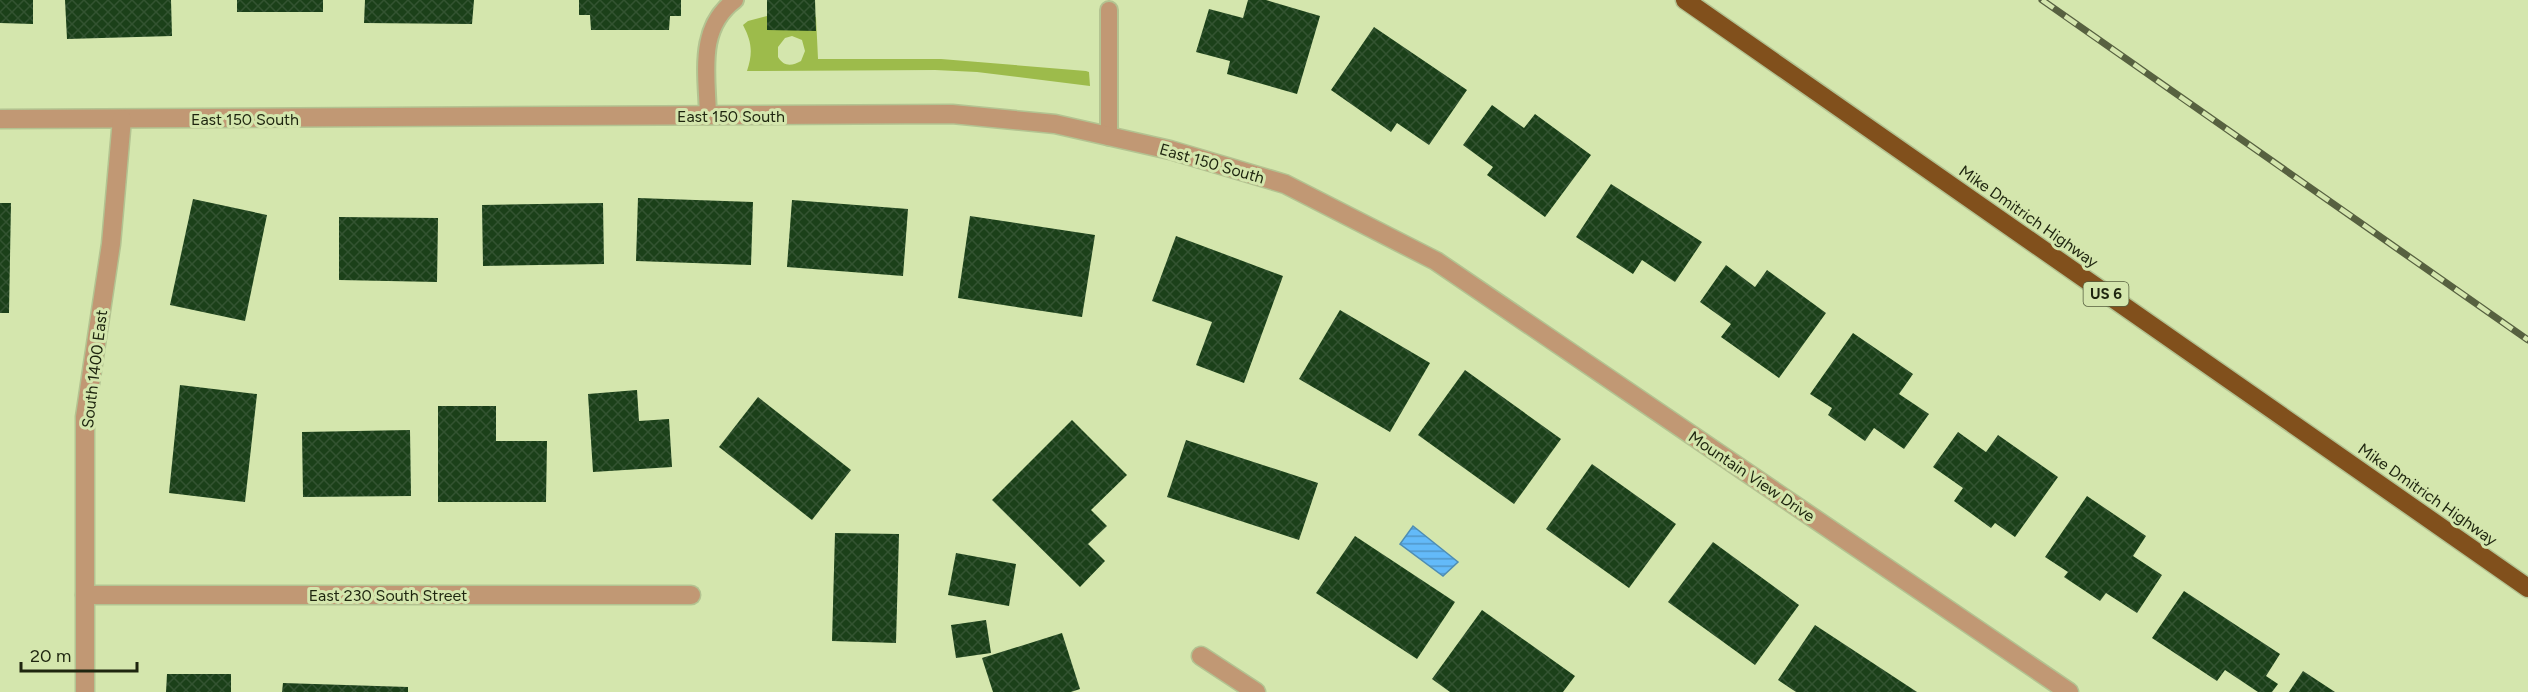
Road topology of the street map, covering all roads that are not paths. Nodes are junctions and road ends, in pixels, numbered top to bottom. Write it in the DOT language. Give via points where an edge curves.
graph roads {
  1 [pos="735,0"];
  2 [pos="1684,0"];
  3 [pos="1109,10"];
  4 [pos="708,116"];
  5 [pos="0,119"];
  6 [pos="122,119"];
  7 [pos="1109,137"];
  8 [pos="1436,261"];
  9 [pos="2528,588"];
  10 [pos="86,595"];
  11 [pos="691,595"];
  12 [pos="1201,656"];
  13 [pos="86,692"];
  14 [pos="1256,692"];
  15 [pos="2068,692"];
  1 -- 4 [label="lane" via="713,22 708,42"];
  2 -- 9 [label="highway, Mike Dmitrich Highway / US 6"];
  3 -- 7 [label="lane"];
  4 -- 6 [label="street, East 150 South"];
  4 -- 7 [label="street, East 150 South" via="952,114 1055,124"];
  5 -- 6 [label="street, East 150 South"];
  6 -- 10 [label="street, South 1400 East" via="111,244 86,417"];
  7 -- 8 [label="street, East 150 South" via="1170,150 1285,184"];
  8 -- 15 [label="street, Mountain View Drive"];
  10 -- 11 [label="street, East 230 South Street"];
  10 -- 13 [label="street, South 1400 East"];
  12 -- 14 [label="street"];
}
